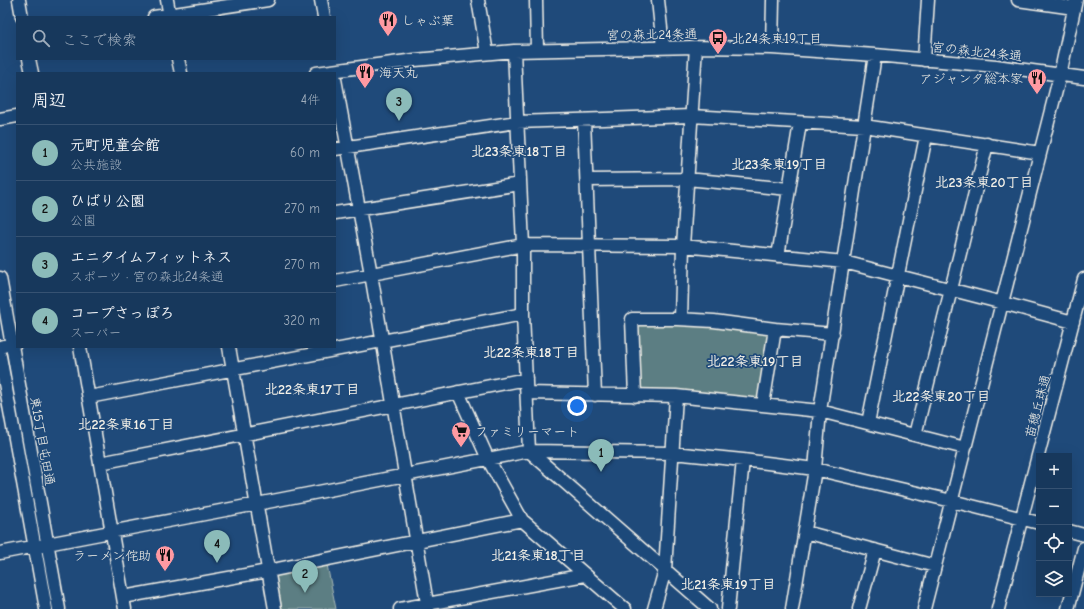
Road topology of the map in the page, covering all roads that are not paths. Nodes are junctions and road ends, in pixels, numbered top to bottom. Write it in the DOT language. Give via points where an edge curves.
graph roads {
  1 [pos="19,0"];
  2 [pos="166,0"];
  3 [pos="268,0"];
  4 [pos="321,0"];
  5 [pos="478,0"];
  6 [pos="536,0"];
  7 [pos="658,0"];
  8 [pos="772,0"];
  9 [pos="928,0"];
  10 [pos="1018,0"];
  11 [pos="1075,4"];
  12 [pos="22,16"];
  13 [pos="169,16"];
  14 [pos="324,16"];
  15 [pos="663,47"];
  16 [pos="696,47"];
  17 [pos="772,48"];
  18 [pos="537,50"];
  19 [pos="514,51"];
  20 [pos="487,53"];
  21 [pos="876,55"];
  22 [pos="30,60"];
  23 [pos="178,60"];
  24 [pos="924,60"];
  25 [pos="334,70"];
  26 [pos="32,72"];
  27 [pos="181,72"];
  28 [pos="322,72"];
  29 [pos="1060,75"];
  30 [pos="1084,78"];
  31 [pos="336,81"];
  32 [pos="16,116"];
  33 [pos="691,116"];
  34 [pos="0,119"];
  35 [pos="584,120"];
  36 [pos="517,122"];
  37 [pos="800,123"];
  38 [pos="864,126"];
  39 [pos="926,136"];
  40 [pos="987,144"];
  41 [pos="348,147"];
  42 [pos="336,149"];
  43 [pos="1040,153"];
  44 [pos="687,179"];
  45 [pos="587,180"];
  46 [pos="520,184"];
  47 [pos="789,189"];
  48 [pos="359,208"];
  49 [pos="336,213"];
  50 [pos="523,245"];
  51 [pos="589,246"];
  52 [pos="683,246"];
  53 [pos="778,256"];
  54 [pos="844,262"];
  55 [pos="371,274"];
  56 [pos="897,276"];
  57 [pos="0,278"];
  58 [pos="1084,279"];
  59 [pos="336,281"];
  60 [pos="950,290"];
  61 [pos="1003,303"];
  62 [pos="523,314"];
  63 [pos="681,319"];
  64 [pos="1073,322"];
  65 [pos="775,329"];
  66 [pos="833,334"];
  67 [pos="382,342"];
  68 [pos="15,343"];
  69 [pos="0,347"];
  70 [pos="80,348"];
  71 [pos="229,348"];
  72 [pos="0,356"];
  73 [pos="233,370"];
  74 [pos="526,380"];
  75 [pos="458,392"];
  76 [pos="527,393"];
  77 [pos="595,395"];
  78 [pos="635,396"];
  79 [pos="676,396"];
  80 [pos="89,397"];
  81 [pos="763,405"];
  82 [pos="394,406"];
  83 [pos="820,411"];
  84 [pos="868,423"];
  85 [pos="915,434"];
  86 [pos="245,435"];
  87 [pos="965,448"];
  88 [pos="529,451"];
  89 [pos="673,454"];
  90 [pos="488,459"];
  91 [pos="743,460"];
  92 [pos="100,463"];
  93 [pos="814,469"];
  94 [pos="404,475"];
  95 [pos="952,501"];
  96 [pos="257,504"];
  97 [pos="1022,519"];
  98 [pos="522,520"];
  99 [pos="1036,522"];
  100 [pos="112,532"];
  101 [pos="805,532"];
  102 [pos="1072,532"];
  103 [pos="1084,535"];
  104 [pos="416,541"];
  105 [pos="47,544"];
  106 [pos="35,546"];
  107 [pos="1084,548"];
  108 [pos="874,550"];
  109 [pos="0,553"];
  110 [pos="935,566"];
  111 [pos="665,570"];
  112 [pos="268,571"];
  113 [pos="586,575"];
  114 [pos="1079,588"];
  115 [pos="124,603"];
  116 [pos="428,606"];
  117 [pos="46,609"];
  118 [pos="59,609"];
  119 [pos="275,609"];
  120 [pos="400,609"];
  121 [pos="625,609"];
  122 [pos="654,609"];
  123 [pos="710,609"];
  124 [pos="728,609"];
  125 [pos="792,609"];
  126 [pos="860,609"];
  127 [pos="924,609"];
  128 [pos="998,609"];
  129 [pos="1068,609"];
  1 -- 12 [label="street"];
  2 -- 13 [label="street"];
  3 -- 13 [label="street"];
  4 -- 14 [label="street"];
  5 -- 20 [label="street"];
  6 -- 18 [label="street"];
  7 -- 15 [label="street"];
  8 -- 17 [label="street"];
  9 -- 24 [label="street"];
  10 -- 11 [label="street"];
  11 -- 29 [label="street"];
  15 -- 16 [label="street, 宮の森北24条通"];
  15 -- 18 [label="street, 宮の森北24条通"];
  16 -- 17 [label="street, 宮の森北24条通"];
  16 -- 33 [label="street"];
  17 -- 21 [label="street, 宮の森北24条通"];
  18 -- 19 [label="street, 宮の森北24条通"];
  19 -- 20 [label="street, 宮の森北24条通"];
  19 -- 36 [label="street"];
  20 -- 25 [label="street, 宮の森北24条通"];
  21 -- 24 [label="street, 宮の森北24条通"];
  21 -- 38 [label="street"];
  22 -- 26 [label="street"];
  23 -- 27 [label="street"];
  24 -- 29 [label="street, 宮の森北24条通"];
  25 -- 28 [label="street, 宮の森北24条通"];
  29 -- 30 [label="street, 宮の森北24条通"];
  29 -- 43 [label="street"];
  31 -- 41 [label="street"];
  32 -- 34 [label="street"];
  33 -- 35 [label="street"];
  33 -- 37 [label="street"];
  33 -- 44 [label="street"];
  35 -- 36 [label="street"];
  35 -- 45 [label="street"];
  36 -- 41 [label="street"];
  36 -- 46 [label="street"];
  37 -- 38 [label="street"];
  37 -- 47 [label="street"];
  38 -- 39 [label="street"];
  38 -- 54 [label="street"];
  39 -- 40 [label="street"];
  39 -- 56 [label="street"];
  40 -- 43 [label="street"];
  40 -- 60 [label="street"];
  41 -- 42 [label="street"];
  41 -- 48 [label="street"];
  43 -- 61 [label="street"];
  44 -- 45 [label="street"];
  44 -- 47 [label="street"];
  44 -- 52 [label="street"];
  45 -- 51 [label="street"];
  46 -- 48 [label="street"];
  46 -- 50 [label="street"];
  47 -- 53 [label="street"];
  48 -- 49 [label="street"];
  48 -- 55 [label="street"];
  50 -- 51 [label="street"];
  50 -- 55 [label="street"];
  50 -- 62 [label="street"];
  51 -- 52 [label="street"];
  51 -- 77 [label="street"];
  52 -- 53 [label="street"];
  52 -- 63 [label="street"];
  53 -- 54 [label="street"];
  54 -- 56 [label="street"];
  54 -- 66 [label="street"];
  55 -- 59 [label="street"];
  55 -- 67 [label="street"];
  56 -- 60 [label="street"];
  56 -- 84 [label="street"];
  57 -- 68 [label="street, 東15丁目屯田通"];
  58 -- 64 [label="street, 苗穂丘珠通"];
  60 -- 61 [label="street"];
  60 -- 85 [label="street"];
  61 -- 64 [label="street"];
  61 -- 87 [label="street"];
  62 -- 67 [label="street"];
  62 -- 74 [label="street"];
  63 -- 65 [label="street"];
  63 -- 78 [label="street" via="632,319"];
  64 -- 97 [label="street, 苗穂丘珠通"];
  65 -- 66 [label="street"];
  65 -- 81 [label="street"];
  66 -- 83 [label="street"];
  67 -- 73 [label="street"];
  67 -- 82 [label="street"];
  68 -- 69 [label="street"];
  68 -- 105 [label="street, 東15丁目屯田通"];
  70 -- 80 [label="street"];
  71 -- 73 [label="street"];
  72 -- 106 [label="street, 東15丁目屯田通"];
  73 -- 80 [label="street"];
  73 -- 86 [label="street"];
  74 -- 75 [label="street"];
  74 -- 76 [label="street"];
  75 -- 82 [label="street"];
  75 -- 90 [label="street"];
  76 -- 77 [label="street"];
  76 -- 88 [label="street"];
  77 -- 78 [label="street"];
  78 -- 79 [label="street"];
  79 -- 81 [label="street"];
  79 -- 89 [label="street"];
  80 -- 92 [label="street"];
  81 -- 83 [label="street"];
  82 -- 86 [label="street"];
  82 -- 94 [label="street"];
  83 -- 84 [label="street"];
  83 -- 93 [label="street"];
  84 -- 85 [label="street"];
  85 -- 87 [label="street"];
  86 -- 92 [label="street"];
  86 -- 96 [label="street"];
  87 -- 95 [label="street"];
  88 -- 89 [label="street"];
  88 -- 90 [label="street"];
  88 -- 111 [label="street"];
  89 -- 91 [label="street"];
  89 -- 111 [label="street"];
  90 -- 94 [label="street"];
  90 -- 98 [label="street"];
  91 -- 93 [label="street"];
  91 -- 124 [label="street"];
  92 -- 100 [label="street"];
  93 -- 95 [label="street"];
  93 -- 101 [label="street"];
  94 -- 96 [label="street"];
  94 -- 104 [label="street"];
  95 -- 97 [label="street"];
  95 -- 110 [label="street"];
  96 -- 100 [label="street"];
  96 -- 112 [label="street"];
  97 -- 99 [label="street"];
  97 -- 128 [label="street, 苗穂丘珠通"];
  98 -- 104 [label="street"];
  98 -- 113 [label="street"];
  100 -- 105 [label="street"];
  100 -- 115 [label="street"];
  101 -- 108 [label="street"];
  101 -- 125 [label="street"];
  102 -- 103 [label="street"];
  104 -- 112 [label="street"];
  104 -- 116 [label="street"];
  105 -- 106 [label="street"];
  105 -- 118 [label="street, 東15丁目屯田通"];
  106 -- 109 [label="street"];
  106 -- 117 [label="street, 東15丁目屯田通"];
  107 -- 114 [label="street"];
  108 -- 110 [label="street"];
  108 -- 126 [label="street"];
  110 -- 127 [label="street"];
  111 -- 122 [label="street"];
  111 -- 123 [label="street"];
  112 -- 115 [label="street"];
  112 -- 119 [label="street"];
  113 -- 116 [label="street"];
  113 -- 121 [label="street"];
  114 -- 129 [label="street"];
  116 -- 120 [label="street"];
}
